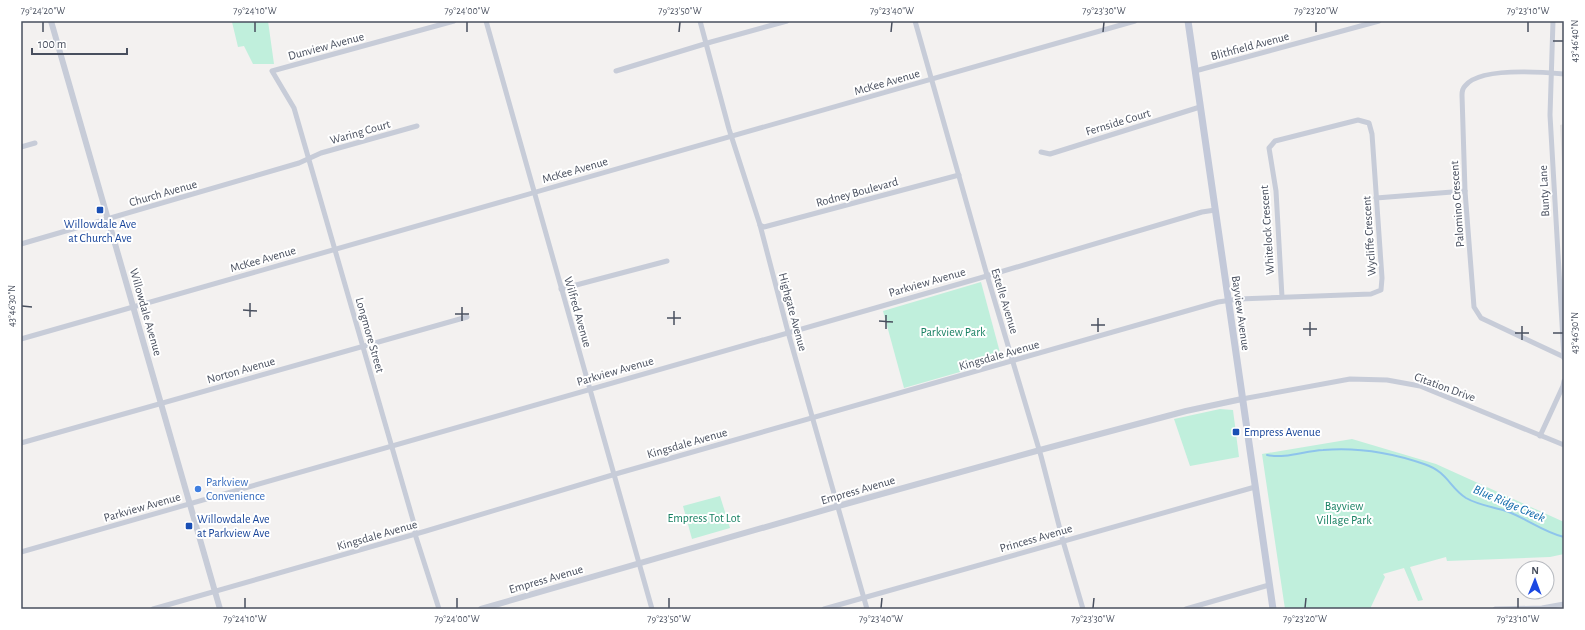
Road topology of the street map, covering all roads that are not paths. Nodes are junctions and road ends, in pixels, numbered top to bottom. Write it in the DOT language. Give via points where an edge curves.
graph roads {
  1 [pos="51,21"];
  2 [pos="454,21"];
  3 [pos="486,21"];
  4 [pos="700,21"];
  5 [pos="787,21"];
  6 [pos="915,21"];
  7 [pos="1135,21"];
  8 [pos="1188,21"];
  9 [pos="1379,21"];
  10 [pos="1553,21"];
  11 [pos="707,43"];
  12 [pos="272,71"];
  13 [pos="1195,71"];
  14 [pos="616,72"];
  15 [pos="1551,73"];
  16 [pos="1564,74"];
  17 [pos="931,80"];
  18 [pos="1200,106"];
  19 [pos="1369,123"];
  20 [pos="417,126"];
  21 [pos="732,136"];
  22 [pos="35,143"];
  23 [pos="21,147"];
  24 [pos="1041,152"];
  25 [pos="309,159"];
  26 [pos="959,175"];
  27 [pos="1465,191"];
  28 [pos="534,192"];
  29 [pos="1376,198"];
  30 [pos="1215,210"];
  31 [pos="108,219"];
  32 [pos="760,225"];
  33 [pos="21,244"];
  34 [pos="334,249"];
  35 [pos="667,261"];
  36 [pos="987,276"];
  37 [pos="561,289"];
  38 [pos="1282,298"];
  39 [pos="1228,300"];
  40 [pos="134,307"];
  41 [pos="467,317"];
  42 [pos="788,332"];
  43 [pos="21,339"];
  44 [pos="363,346"];
  45 [pos="1564,358"];
  46 [pos="1013,361"];
  47 [pos="1564,380"];
  48 [pos="589,389"];
  49 [pos="1242,399"];
  50 [pos="161,403"];
  51 [pos="813,418"];
  52 [pos="1540,436"];
  53 [pos="21,443"];
  54 [pos="1564,445"];
  55 [pos="390,446"];
  56 [pos="1040,450"];
  57 [pos="613,475"];
  58 [pos="1255,487"];
  59 [pos="190,504"];
  60 [pos="837,507"];
  61 [pos="416,534"];
  62 [pos="1063,541"];
  63 [pos="21,552"];
  64 [pos="639,563"];
  65 [pos="1269,585"];
  66 [pos="215,591"];
  67 [pos="864,598"];
  68 [pos="1564,604"];
  69 [pos="153,609"];
  70 [pos="220,609"];
  71 [pos="439,609"];
  72 [pos="481,609"];
  73 [pos="652,609"];
  74 [pos="824,609"];
  75 [pos="867,609"];
  76 [pos="1083,609"];
  77 [pos="1186,609"];
  78 [pos="1272,609"];
  79 [pos="1495,609"];
  1 -- 31 [label="street, Willowdale Avenue"];
  2 -- 12 [label="street, Dunview Avenue"];
  3 -- 28 [label="street, Wilfred Avenue"];
  4 -- 11 [label="street, Highgate Avenue"];
  5 -- 11 [label="street"];
  6 -- 17 [label="street, Estelle Avenue"];
  7 -- 17 [label="street, McKee Avenue"];
  8 -- 13 [label="main road, Bayview Avenue"];
  9 -- 13 [label="street, Blithfield Avenue"];
  10 -- 15 [label="street, Bunty Lane"];
  11 -- 14 [label="street"];
  11 -- 21 [label="street, Highgate Avenue"];
  12 -- 25 [label="street, Longmore Street" via="294,108"];
  13 -- 18 [label="main road, Bayview Avenue"];
  15 -- 16 [label="street"];
  15 -- 27 [label="street, Palomino Crescent" via="1503,72 1472,80 1464,86 1462,95"];
  15 -- 45 [label="street, Bunty Lane" via="1550,115"];
  17 -- 21 [label="street, McKee Avenue"];
  17 -- 26 [label="street, Estelle Avenue"];
  18 -- 24 [label="street, Fernside Court" via="1050,154"];
  18 -- 30 [label="main road, Bayview Avenue"];
  19 -- 29 [label="street, Wycliffe Crescent"];
  19 -- 38 [label="street, Whitelock Crescent" via="1358,120 1275,141 1269,148 1276,191"];
  20 -- 25 [label="street, Waring Court" via="321,153"];
  21 -- 28 [label="street, McKee Avenue"];
  21 -- 32 [label="street, Highgate Avenue"];
  22 -- 23 [label="street"];
  25 -- 31 [label="street, Church Avenue"];
  25 -- 34 [label="street, Longmore Street"];
  26 -- 32 [label="street, Rodney Boulevard" via="764,227"];
  26 -- 36 [label="street, Estelle Avenue"];
  27 -- 29 [label="street"];
  27 -- 45 [label="street, Palomino Crescent" via="1474,307 1481,318"];
  28 -- 34 [label="street, McKee Avenue"];
  28 -- 37 [label="street, Wilfred Avenue"];
  29 -- 38 [label="street, Wycliffe Crescent" via="1381,290 1371,294"];
  30 -- 36 [label="street, Parkview Avenue"];
  30 -- 39 [label="main road, Bayview Avenue"];
  31 -- 33 [label="street, Church Avenue"];
  31 -- 40 [label="street, Willowdale Avenue"];
  32 -- 42 [label="street, Highgate Avenue"];
  34 -- 40 [label="street, McKee Avenue"];
  34 -- 44 [label="street, Longmore Street"];
  35 -- 37 [label="street"];
  36 -- 42 [label="street, Parkview Avenue"];
  36 -- 46 [label="street, Estelle Avenue"];
  37 -- 48 [label="street, Wilfred Avenue"];
  38 -- 39 [label="street, Wycliffe Crescent"];
  39 -- 46 [label="street, Kingsdale Avenue"];
  39 -- 49 [label="main road, Bayview Avenue"];
  40 -- 43 [label="street, McKee Avenue"];
  40 -- 50 [label="street, Willowdale Avenue"];
  41 -- 44 [label="street, Norton Avenue"];
  42 -- 48 [label="street, Parkview Avenue"];
  42 -- 51 [label="street, Highgate Avenue"];
  44 -- 50 [label="street, Norton Avenue"];
  44 -- 55 [label="street, Longmore Street"];
  46 -- 51 [label="street, Kingsdale Avenue"];
  46 -- 56 [label="street, Estelle Avenue"];
  47 -- 52 [label="street"];
  48 -- 55 [label="street, Parkview Avenue"];
  48 -- 57 [label="street, Wilfred Avenue"];
  49 -- 52 [label="street, Citation Drive" via="1350,379 1387,380 1420,386"];
  49 -- 56 [label="street, Empress Avenue" via="1186,411"];
  49 -- 58 [label="main road, Bayview Avenue"];
  50 -- 53 [label="street, Norton Avenue"];
  50 -- 59 [label="street, Willowdale Avenue"];
  51 -- 57 [label="street, Kingsdale Avenue"];
  51 -- 60 [label="street, Highgate Avenue"];
  52 -- 54 [label="street, Citation Drive"];
  55 -- 59 [label="street, Parkview Avenue"];
  55 -- 61 [label="street, Longmore Street"];
  56 -- 60 [label="street, Empress Avenue"];
  56 -- 62 [label="street, Estelle Avenue"];
  57 -- 61 [label="street, Kingsdale Avenue"];
  57 -- 64 [label="street, Wilfred Avenue"];
  58 -- 62 [label="street, Princess Avenue"];
  58 -- 65 [label="main road, Bayview Avenue"];
  59 -- 63 [label="street, Parkview Avenue"];
  59 -- 66 [label="street, Willowdale Avenue"];
  60 -- 64 [label="street, Empress Avenue"];
  60 -- 67 [label="street, Highgate Avenue"];
  61 -- 66 [label="street, Kingsdale Avenue"];
  61 -- 71 [label="street, Longmore Street"];
  62 -- 67 [label="street, Princess Avenue"];
  62 -- 76 [label="street, Estelle Avenue"];
  64 -- 72 [label="street, Empress Avenue"];
  64 -- 73 [label="street, Wilfred Avenue"];
  65 -- 77 [label="street"];
  65 -- 78 [label="main road, Bayview Avenue"];
  66 -- 69 [label="street, Kingsdale Avenue"];
  66 -- 70 [label="street, Willowdale Avenue"];
  67 -- 74 [label="street, Princess Avenue"];
  67 -- 75 [label="street, Highgate Avenue"];
  68 -- 79 [label="street" via="1542,608"];
}
